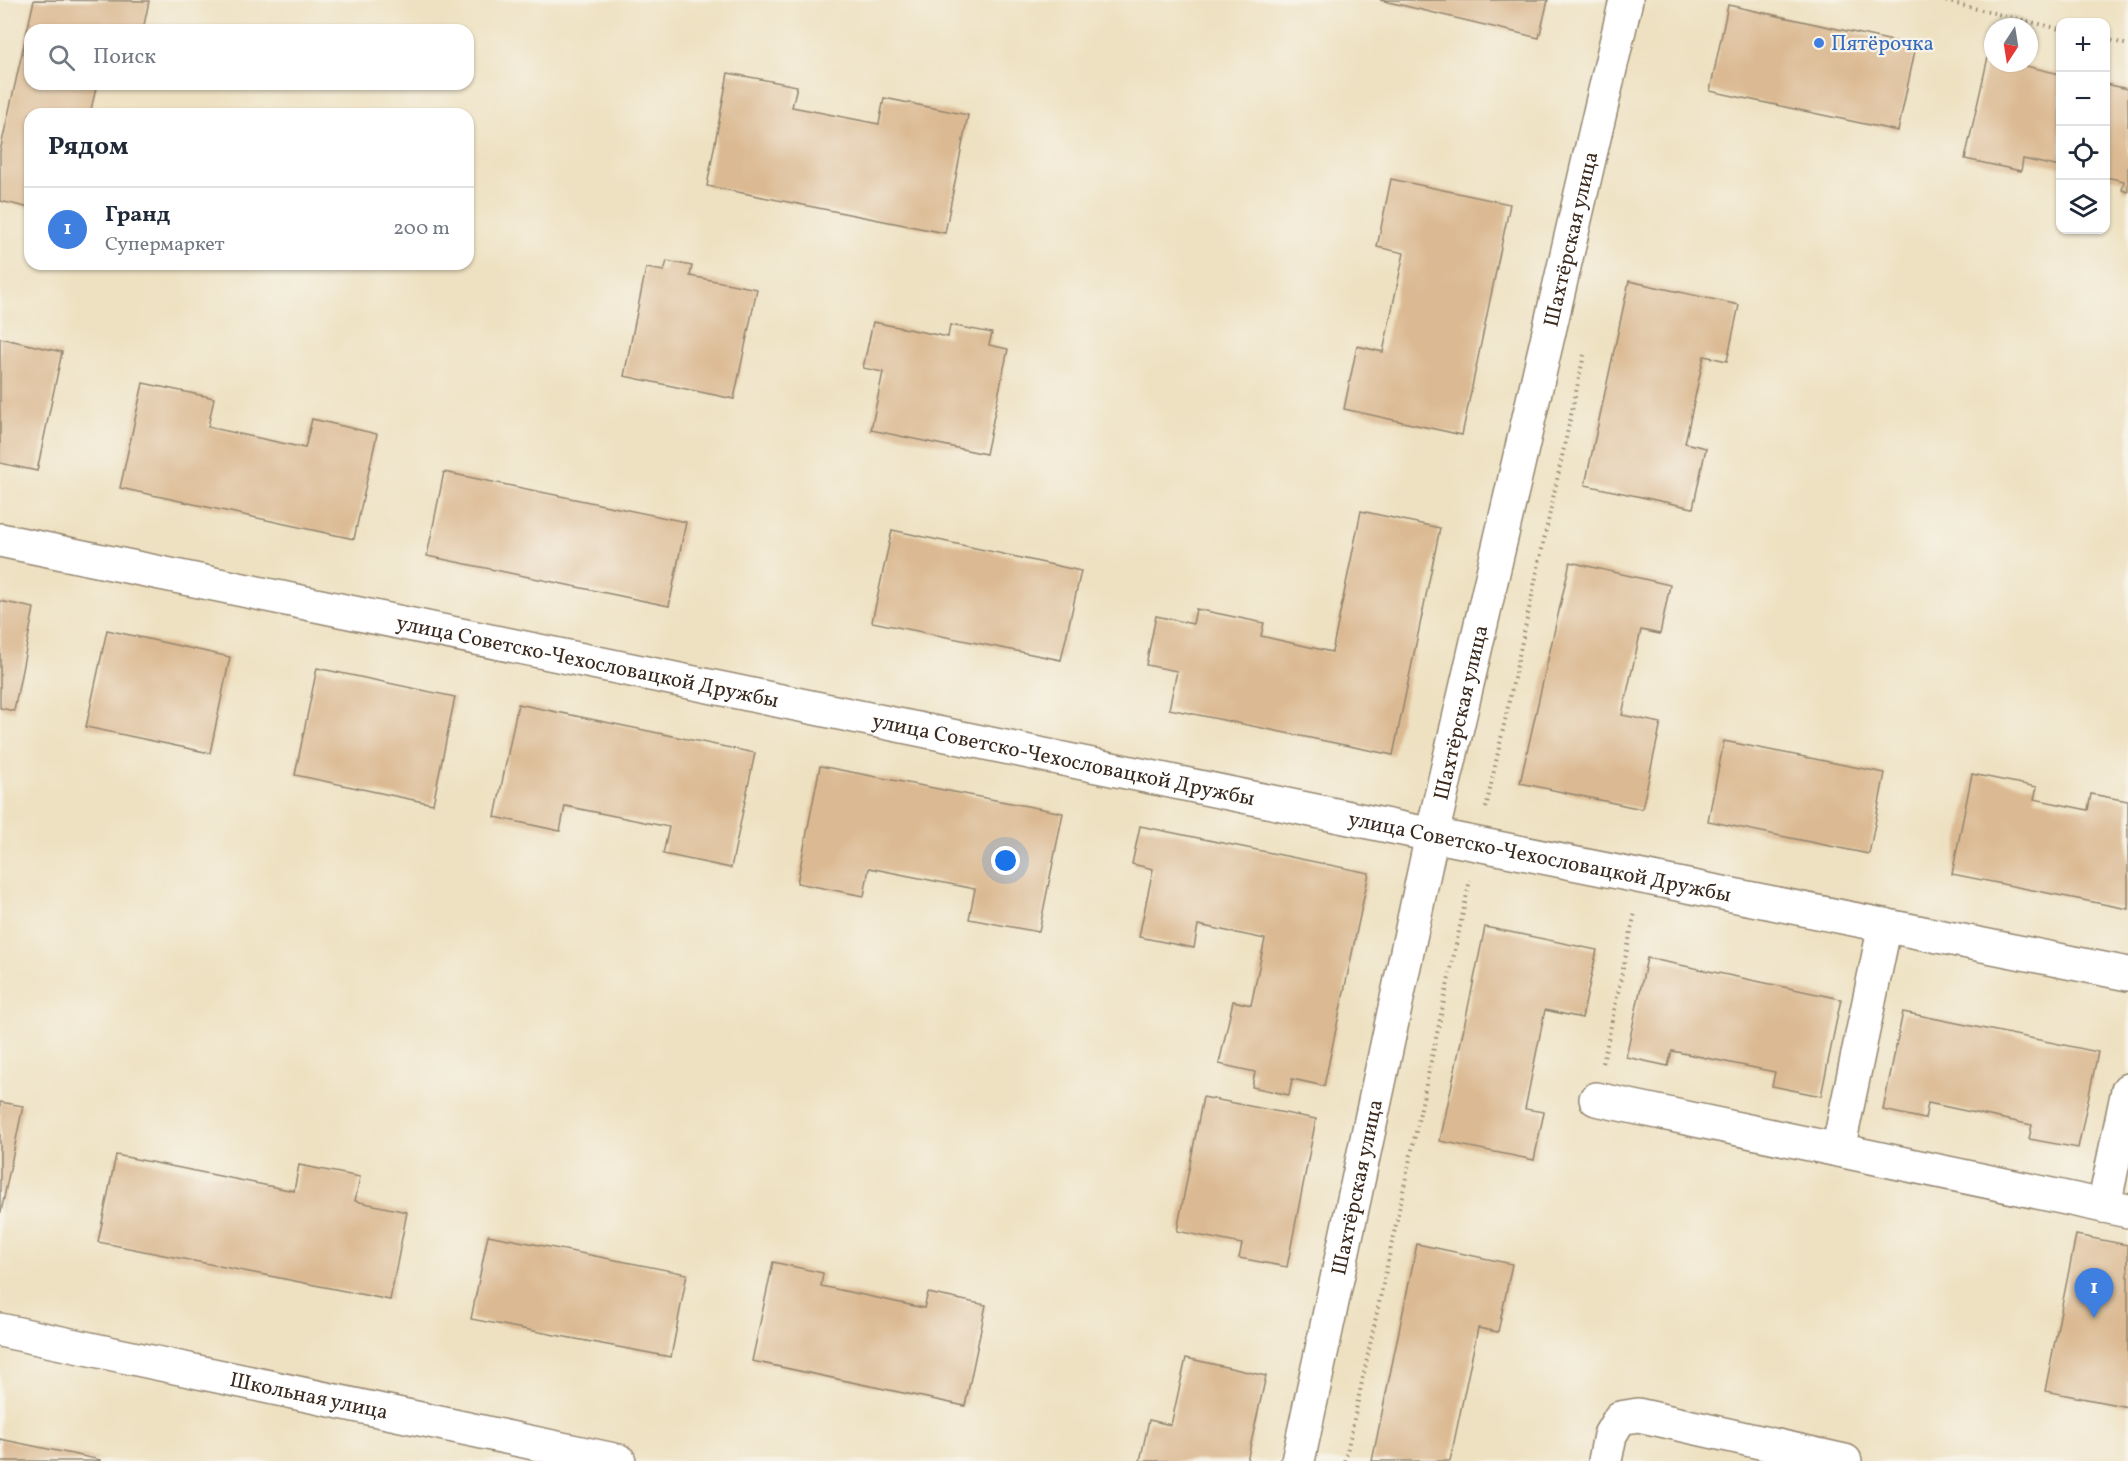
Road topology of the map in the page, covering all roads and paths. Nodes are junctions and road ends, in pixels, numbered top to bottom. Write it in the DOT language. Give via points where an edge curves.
graph roads {
  1 [pos="1626,0"];
  2 [pos="1940,0"];
  3 [pos="2056,28"];
  4 [pos="2110,40"];
  5 [pos="2128,45"];
  6 [pos="1585,352"];
  7 [pos="0,540"];
  8 [pos="1432,835"];
  9 [pos="1478,844"];
  10 [pos="1642,877"];
  11 [pos="1885,925"];
  12 [pos="2128,974"];
  13 [pos="2128,1090"];
  14 [pos="1596,1099"];
  15 [pos="1838,1150"];
  16 [pos="2116,1209"];
  17 [pos="0,1330"];
  18 [pos="619,1461"];
  19 [pos="1298,1461"];
  20 [pos="1345,1461"];
  21 [pos="1605,1461"];
  22 [pos="1845,1461"];
  1 -- 8 [label="street, Шахтёрская улица"];
  2 -- 3 [label="path"];
  4 -- 5 [label="path"];
  6 -- 9 [label="path"];
  7 -- 8 [label="street, улица Советско-Чехословацкой Дружбы"];
  8 -- 9 [label="street, улица Советско-Чехословацкой Дружбы"];
  8 -- 19 [label="street, Шахтёрская улица"];
  9 -- 10 [label="street, улица Советско-Чехословацкой Дружбы"];
  9 -- 20 [label="path"];
  10 -- 11 [label="street, улица Советско-Чехословацкой Дружбы"];
  10 -- 14 [label="path"];
  11 -- 12 [label="street, улица Советско-Чехословацкой Дружбы"];
  11 -- 15 [label="street"];
  13 -- 16 [label="street"];
  14 -- 15 [label="street"];
  15 -- 16 [label="street"];
  17 -- 18 [label="street, Школьная улица"];
  21 -- 22 [label="street" via="1610,1435 1620,1418 1638,1415"];
}
